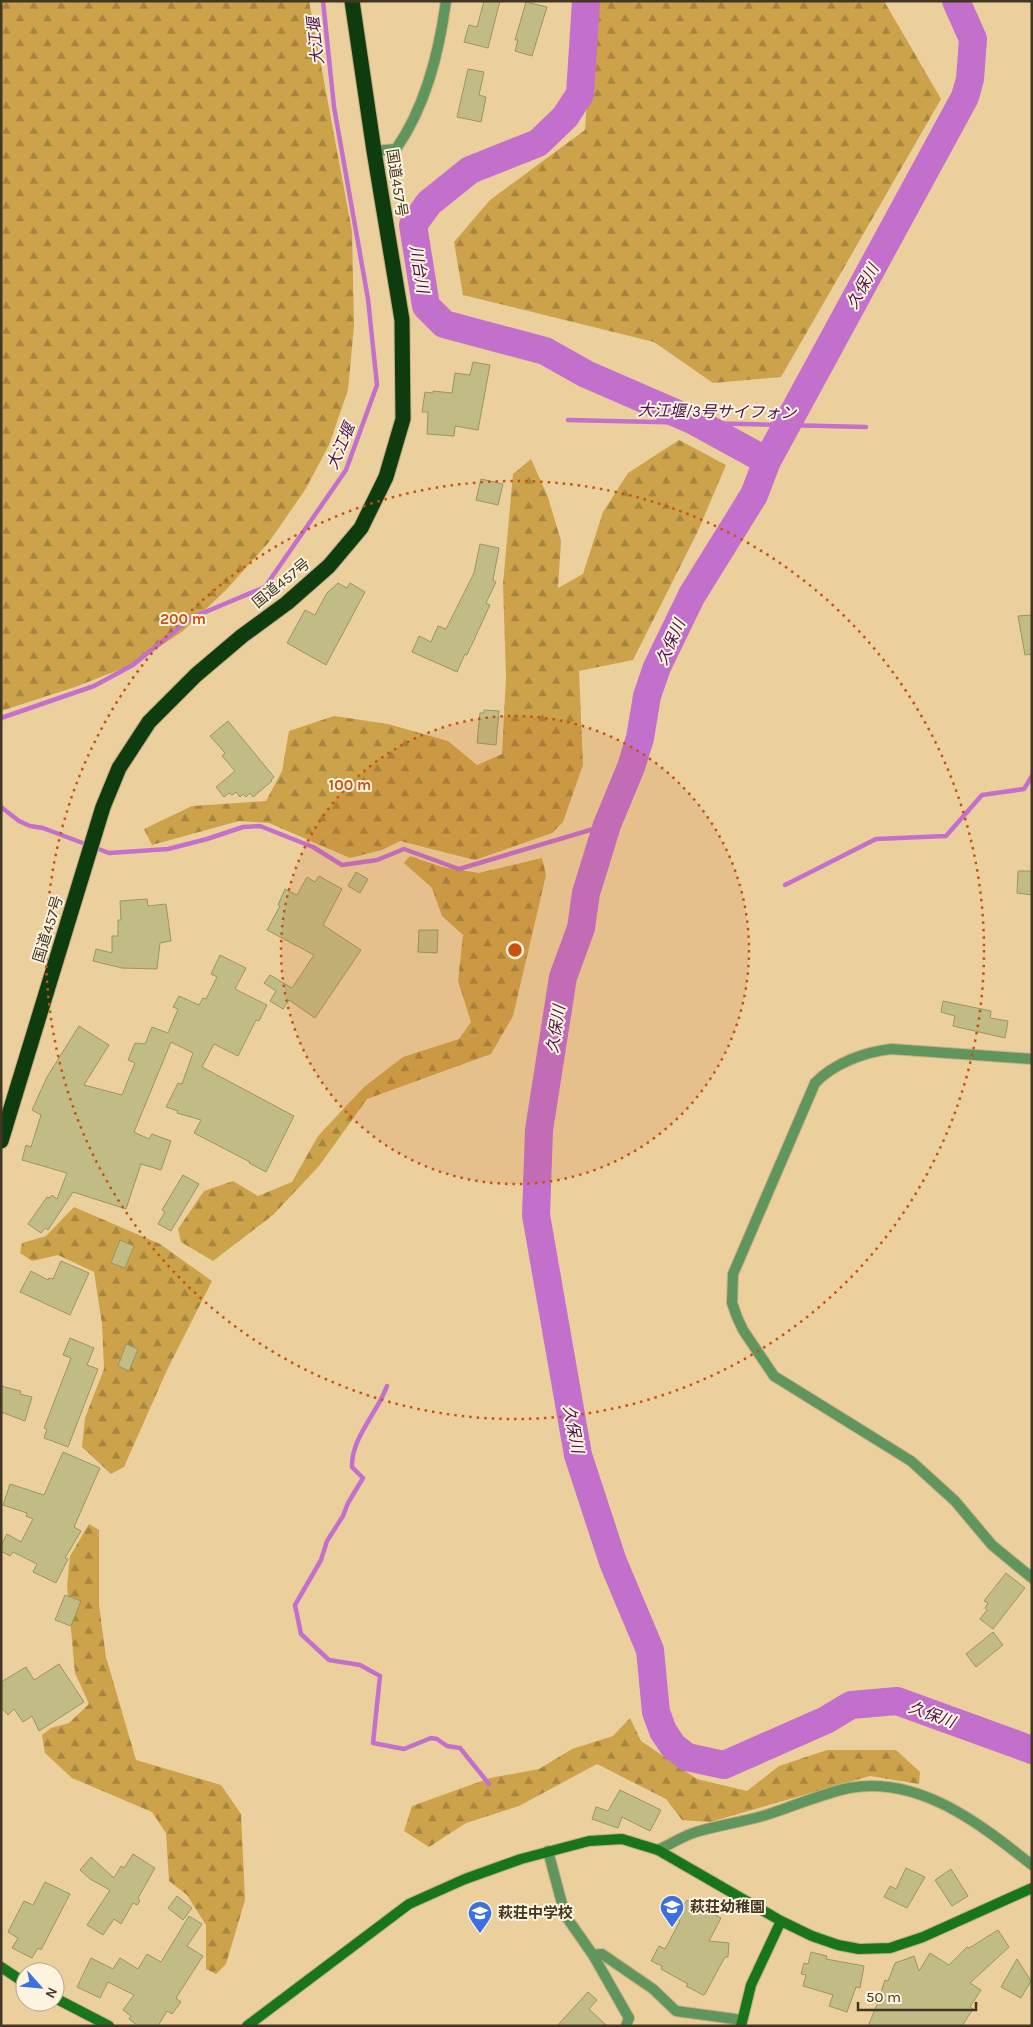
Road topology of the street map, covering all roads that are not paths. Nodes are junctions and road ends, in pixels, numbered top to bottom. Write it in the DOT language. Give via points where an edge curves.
graph roads {
  1 [pos="352,1"];
  2 [pos="446,1"];
  3 [pos="374,151"];
  4 [pos="1032,1059"];
  5 [pos="1,1142"];
  6 [pos="1032,1578"];
  7 [pos="658,1850"];
  8 [pos="548,1851"];
  9 [pos="1032,1865"];
  10 [pos="1032,1888"];
  11 [pos="781,1921"];
  12 [pos="593,1955"];
  13 [pos="1,1967"];
  14 [pos="15,1976"];
  15 [pos="65,2003"];
  16 [pos="742,2023"];
  17 [pos="109,2026"];
  18 [pos="247,2026"];
  19 [pos="626,2026"];
  1 -- 3 [label="highway, 国道457号"];
  2 -- 3 [label="street" via="441,41 410,128 396,149"];
  3 -- 5 [label="highway, 国道457号" via="402,320 404,418 386,477 361,528 329,566 196,675 149,722 119,768 103,807"];
  4 -- 6 [label="street" via="891,1050 872,1052 826,1072 816,1083 733,1274 732,1303 743,1330 774,1376 911,1461 955,1501 992,1544"];
  7 -- 8 [label="street" via="622,1839 589,1841"];
  7 -- 9 [label="street" via="695,1832 756,1818 849,1788 880,1786 904,1789 935,1800 994,1835"];
  7 -- 11 [label="street"];
  8 -- 12 [label="street" via="565,1916"];
  8 -- 18 [label="street" via="465,1878 409,1904"];
  10 -- 11 [label="street" via="923,1937 890,1948 859,1949 838,1945"];
  11 -- 16 [label="street" via="751,1985"];
  12 -- 16 [label="street" via="602,1954 646,1984 676,2011"];
  12 -- 19 [label="street" via="629,2018"];
  13 -- 14 [label="street"];
  15 -- 17 [label="street"];
}
